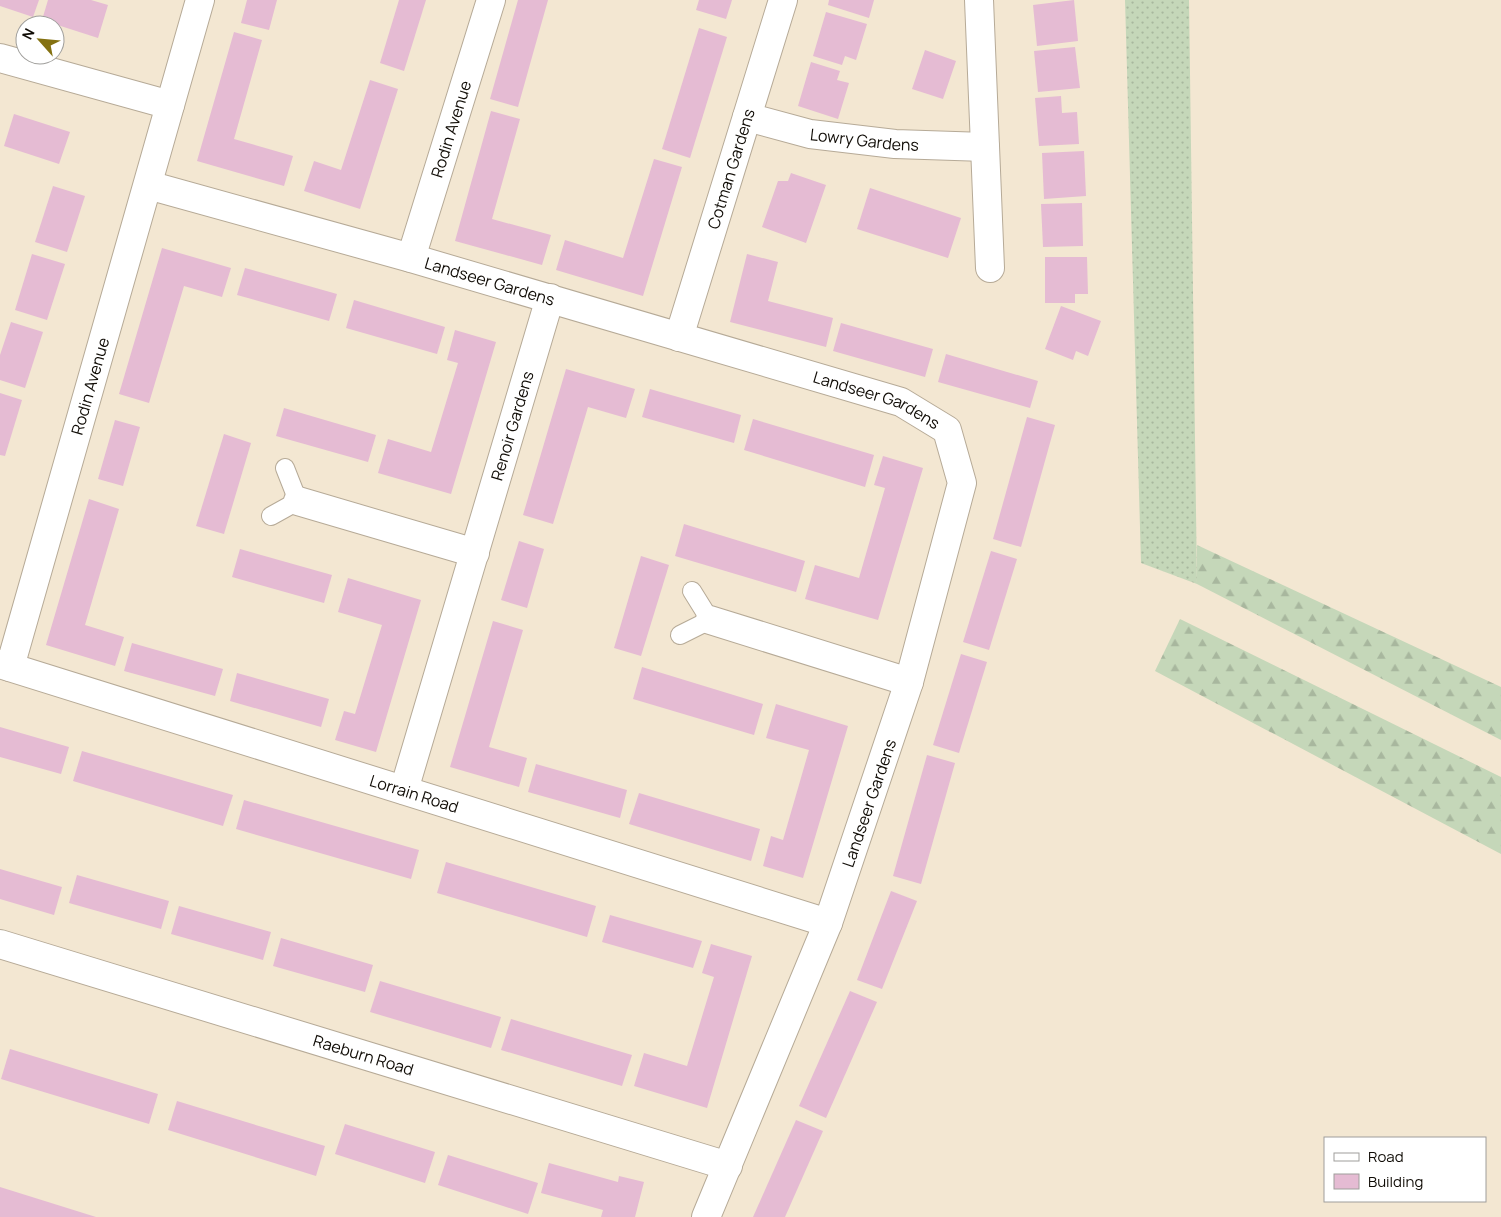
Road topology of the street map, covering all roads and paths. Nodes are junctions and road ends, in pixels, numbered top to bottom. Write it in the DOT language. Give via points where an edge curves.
graph roads {
  1 [pos="200,0"];
  2 [pos="491,0"];
  3 [pos="783,0"];
  4 [pos="979,0"];
  5 [pos="0,58"];
  6 [pos="170,105"];
  7 [pos="747,117"];
  8 [pos="984,147"];
  9 [pos="148,185"];
  10 [pos="412,258"];
  11 [pos="990,268"];
  12 [pos="550,298"];
  13 [pos="680,337"];
  14 [pos="285,468"];
  15 [pos="298,501"];
  16 [pos="271,516"];
  17 [pos="475,553"];
  18 [pos="692,592"];
  19 [pos="710,620"];
  20 [pos="680,636"];
  21 [pos="5,666"];
  22 [pos="909,682"];
  23 [pos="404,790"];
  24 [pos="828,923"];
  25 [pos="0,944"];
  26 [pos="728,1166"];
  27 [pos="706,1217"];
  1 -- 6 [label="street, Rodin Avenue"];
  2 -- 10 [label="street, Rodin Avenue"];
  3 -- 7 [label="street, Cotman Gardens"];
  4 -- 8 [label="street"];
  5 -- 6 [label="street"];
  6 -- 9 [label="street, Rodin Avenue"];
  7 -- 8 [label="street, Lowry Gardens" via="810,134 895,144"];
  7 -- 13 [label="street, Cotman Gardens"];
  8 -- 11 [label="street"];
  9 -- 10 [label="street, Landseer Gardens"];
  9 -- 21 [label="street, Rodin Avenue"];
  10 -- 12 [label="street, Landseer Gardens"];
  12 -- 13 [label="street, Landseer Gardens"];
  12 -- 17 [label="street, Renoir Gardens"];
  13 -- 22 [label="street, Landseer Gardens" via="901,402 947,430 962,483"];
  14 -- 15 [label="lane"];
  15 -- 16 [label="lane"];
  15 -- 17 [label="street"];
  17 -- 23 [label="street, Renoir Gardens"];
  18 -- 19 [label="lane"];
  19 -- 20 [label="lane"];
  19 -- 22 [label="street"];
  21 -- 23 [label="street, Lorrain Road"];
  22 -- 24 [label="street, Landseer Gardens"];
  23 -- 24 [label="street, Lorrain Road"];
  24 -- 26 [label="street, Landseer Gardens"];
  25 -- 26 [label="street, Raeburn Road"];
  26 -- 27 [label="street, Landseer Gardens"];
}
